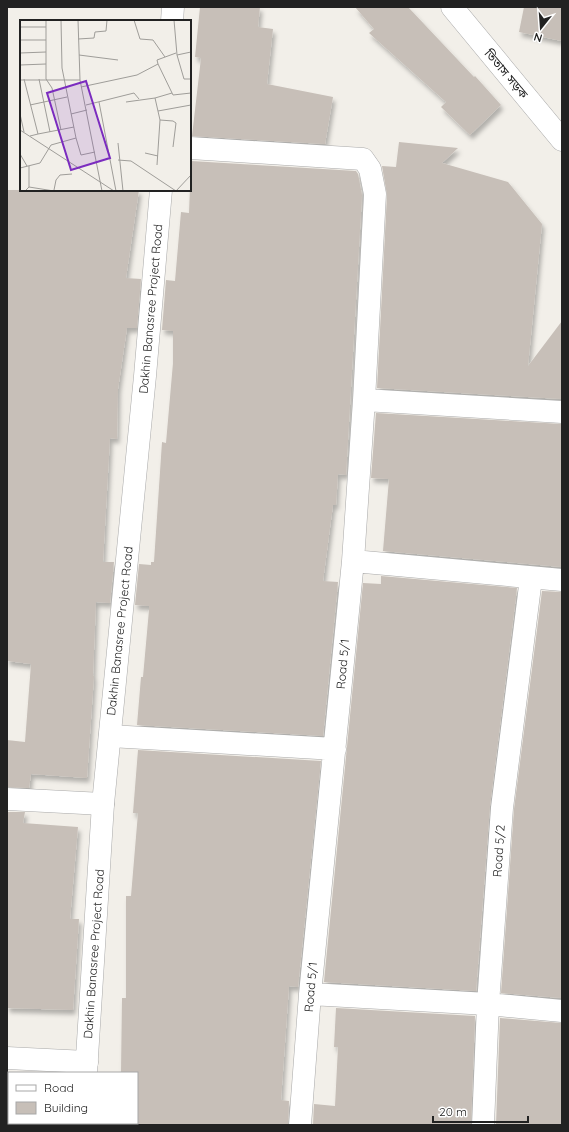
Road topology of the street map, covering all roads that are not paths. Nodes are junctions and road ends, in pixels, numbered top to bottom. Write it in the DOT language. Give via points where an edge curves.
graph roads {
  1 [pos="173,7"];
  2 [pos="452,7"];
  3 [pos="172,20"];
  4 [pos="562,140"];
  5 [pos="191,148"];
  6 [pos="161,191"];
  7 [pos="364,400"];
  8 [pos="562,412"];
  9 [pos="353,561"];
  10 [pos="531,578"];
  11 [pos="562,580"];
  12 [pos="110,736"];
  13 [pos="335,749"];
  14 [pos="7,799"];
  15 [pos="103,804"];
  16 [pos="310,994"];
  17 [pos="488,1004"];
  18 [pos="562,1012"];
  19 [pos="7,1058"];
  20 [pos="87,1068"];
  21 [pos="300,1125"];
  22 [pos="483,1125"];
  1 -- 3 [label="street"];
  2 -- 4 [label="street, তিতাস সড়ক"];
  5 -- 7 [label="street, Road 5/1" via="363,159 370,169 375,194"];
  6 -- 12 [label="street, Dakhin Banasree Project Road"];
  7 -- 8 [label="street"];
  7 -- 9 [label="street, Road 5/1"];
  9 -- 10 [label="street"];
  9 -- 13 [label="street, Road 5/1"];
  10 -- 11 [label="street"];
  10 -- 17 [label="street, Road 5/2" via="502,808"];
  12 -- 13 [label="street"];
  12 -- 15 [label="street, Dakhin Banasree Project Road"];
  13 -- 16 [label="street, Road 5/1"];
  14 -- 15 [label="street"];
  15 -- 20 [label="street, Dakhin Banasree Project Road"];
  16 -- 17 [label="street"];
  16 -- 21 [label="street, Road 5/1"];
  17 -- 18 [label="street"];
  17 -- 22 [label="street, Road 5/2"];
  19 -- 20 [label="street"];
}
